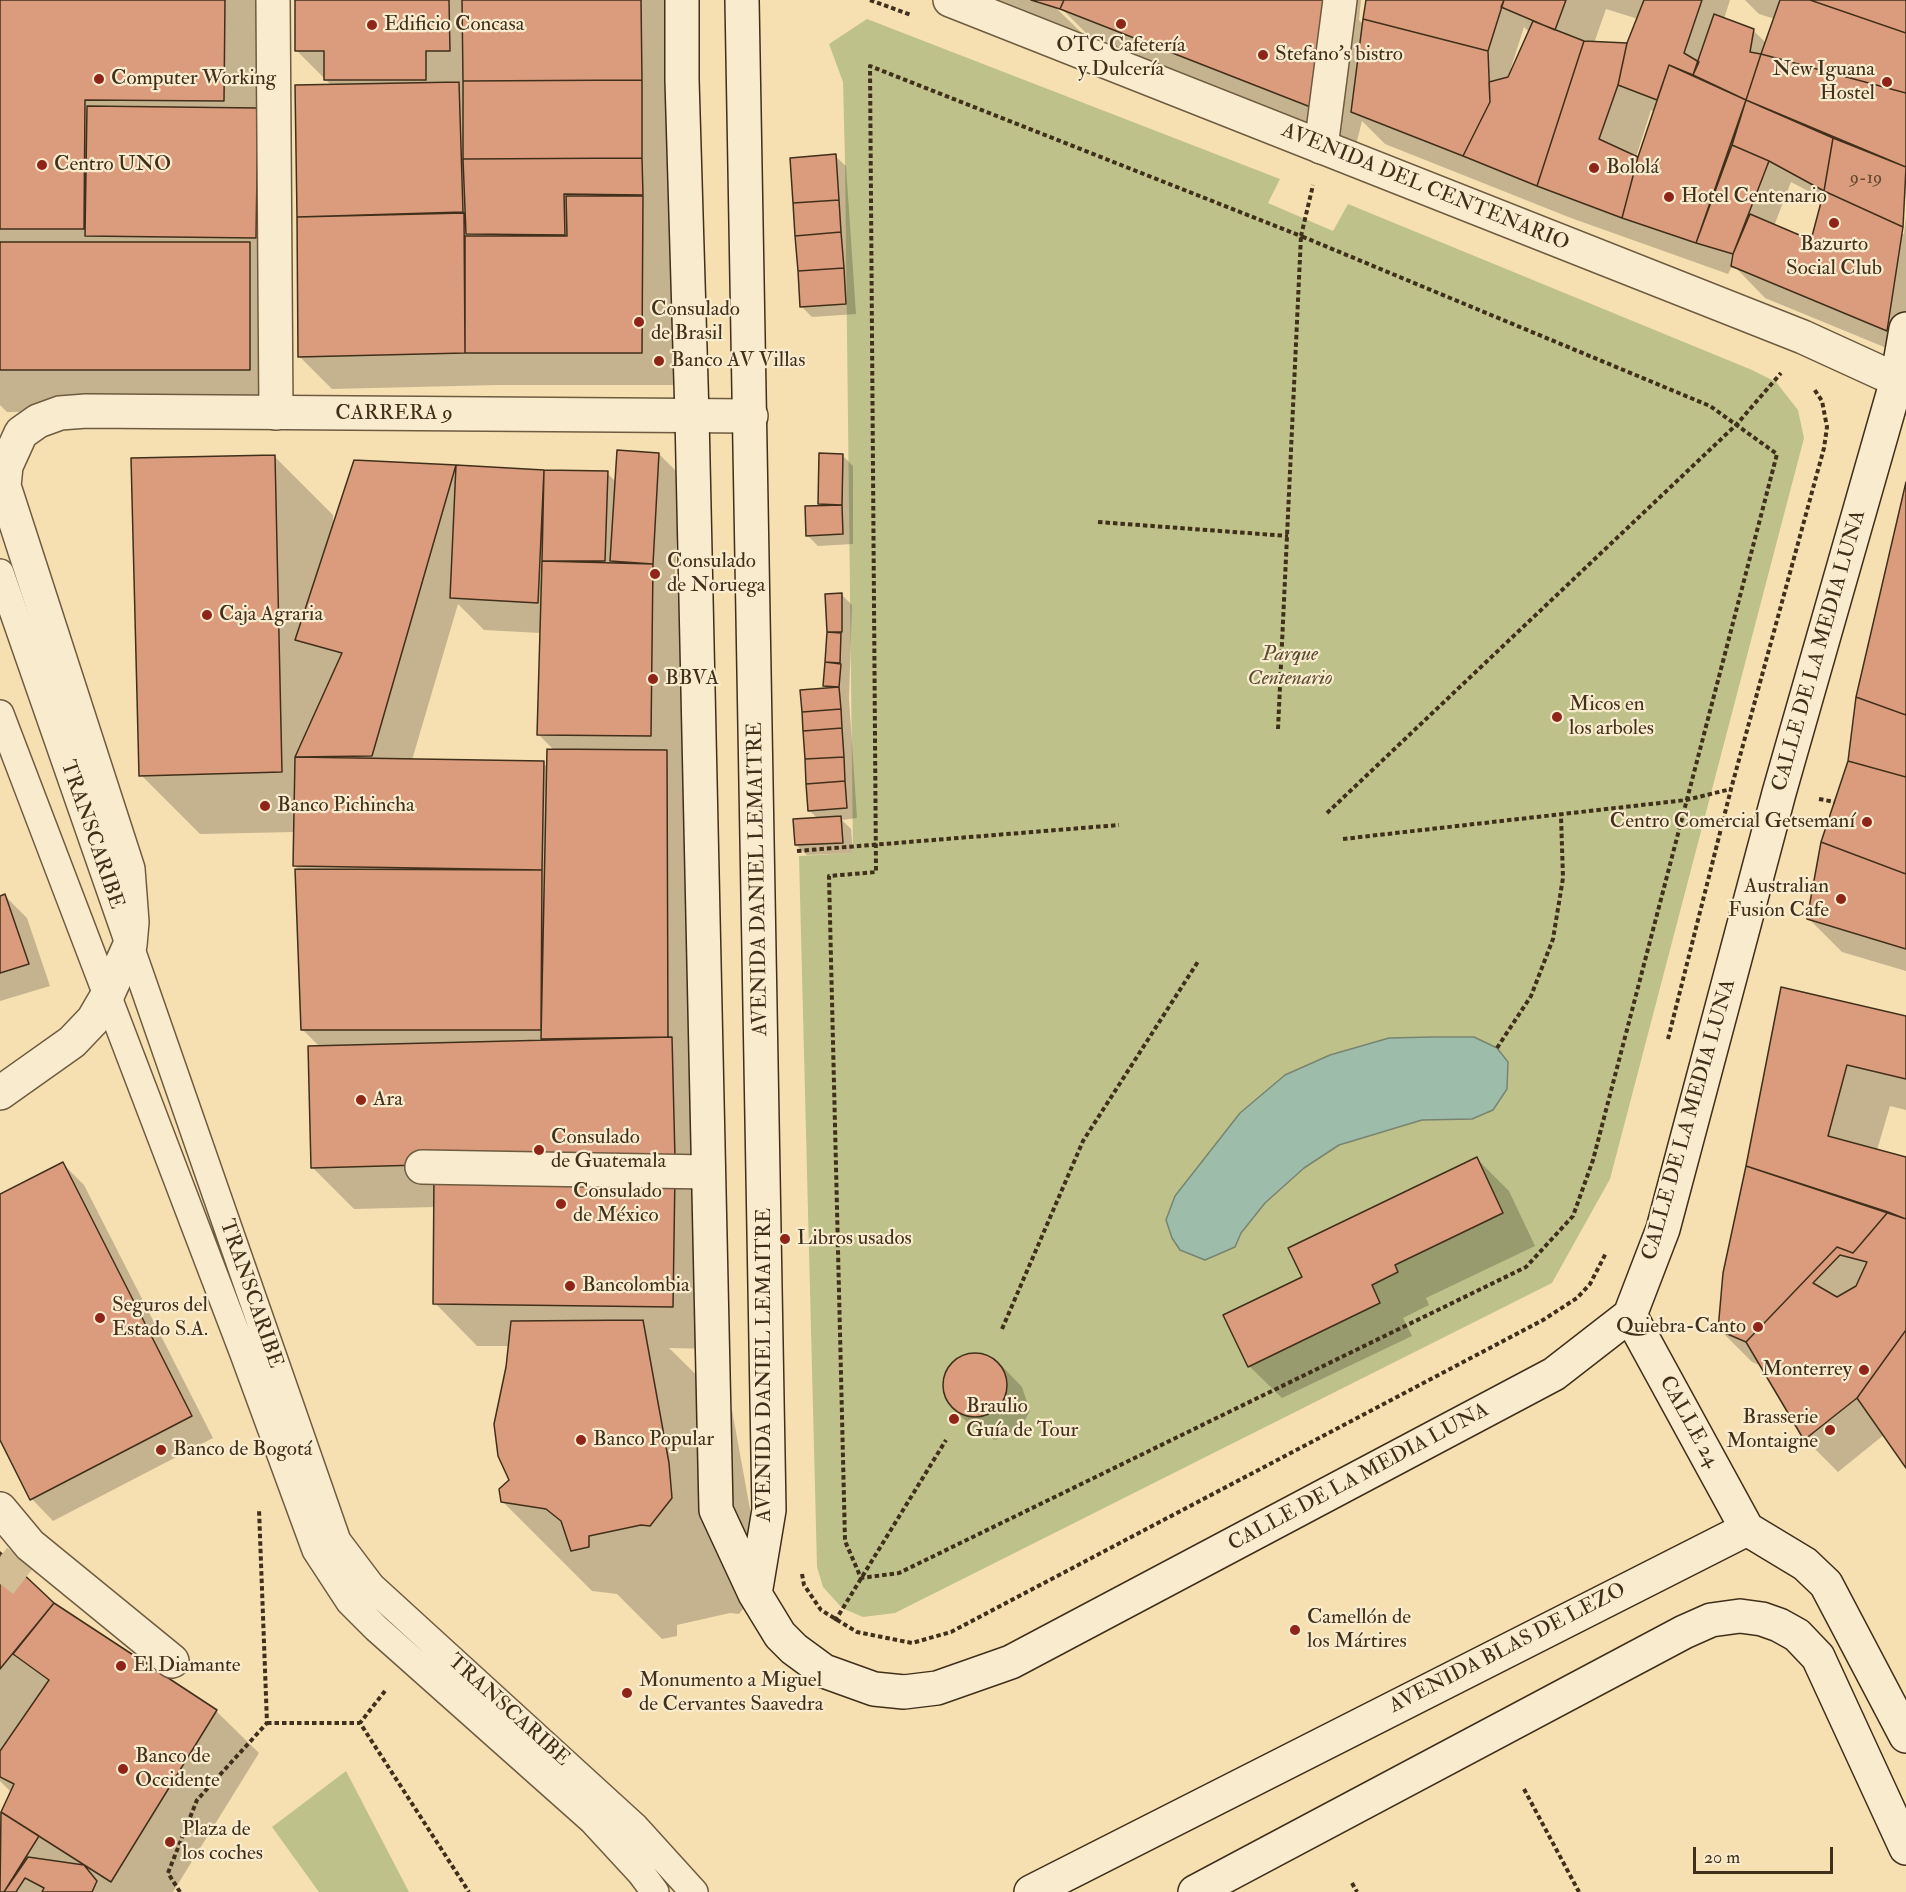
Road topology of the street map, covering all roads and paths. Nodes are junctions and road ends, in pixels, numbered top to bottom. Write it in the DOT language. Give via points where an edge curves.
graph roads {
  1 [pos="273,0"];
  2 [pos="682,0"];
  3 [pos="742,0"];
  4 [pos="870,0"];
  5 [pos="950,0"];
  6 [pos="1340,0"];
  7 [pos="921,19"];
  8 [pos="1321,147"];
  9 [pos="1301,236"];
  10 [pos="1906,329"];
  11 [pos="1794,350"];
  12 [pos="1902,382"];
  13 [pos="276,413"];
  14 [pos="692,416"];
  15 [pos="751,416"];
  16 [pos="1737,424"];
  17 [pos="1098,522"];
  18 [pos="1288,536"];
  19 [pos="0,573"];
  20 [pos="0,714"];
  21 [pos="1278,729"];
  22 [pos="1731,789"];
  23 [pos="1779,793"];
  24 [pos="1686,800"];
  25 [pos="1327,813"];
  26 [pos="1560,816"];
  27 [pos="1119,825"];
  28 [pos="1343,839"];
  29 [pos="876,844"];
  30 [pos="758,855"];
  31 [pos="130,945"];
  32 [pos="1199,960"];
  33 [pos="107,996"];
  34 [pos="1667,1040"];
  35 [pos="1497,1048"];
  36 [pos="0,1093"];
  37 [pos="422,1167"];
  38 [pos="708,1172"];
  39 [pos="1610,1248"];
  40 [pos="1630,1315"];
  41 [pos="1002,1329"];
  42 [pos="946,1440"];
  43 [pos="258,1500"];
  44 [pos="0,1509"];
  45 [pos="1747,1529"];
  46 [pos="861,1578"];
  47 [pos="755,1594"];
  48 [pos="835,1621"];
  49 [pos="172,1661"];
  50 [pos="809,1662"];
  51 [pos="385,1692"];
  52 [pos="267,1723"];
  53 [pos="360,1723"];
  54 [pos="1906,1736"];
  55 [pos="1524,1789"];
  56 [pos="1906,1848"];
  57 [pos="1352,1883"];
  58 [pos="180,1892"];
  59 [pos="469,1892"];
  60 [pos="654,1892"];
  61 [pos="694,1892"];
  62 [pos="1031,1892"];
  63 [pos="1195,1892"];
  64 [pos="1357,1892"];
  65 [pos="1579,1892"];
  1 -- 13 [label="main road"];
  2 -- 14 [label="main road, AVENIDA DANIEL LEMAITRE"];
  3 -- 15 [label="main road, AVENIDA DANIEL LEMAITRE"];
  4 -- 7 [label="path"];
  5 -- 8 [label="main road, AVENIDA DEL CENTENARIO"];
  6 -- 8 [label="main road"];
  8 -- 9 [label="path"];
  8 -- 11 [label="main road, AVENIDA DEL CENTENARIO"];
  9 -- 16 [label="path" via="1710,406"];
  9 -- 18 [label="path"];
  9 -- 29 [label="path" via="870,66"];
  10 -- 12 [label="main road, CALLE DE LA MEDIA LUNA"];
  11 -- 12 [label="main road, AVENIDA DEL CENTENARIO"];
  11 -- 16 [label="path" via="1776,382"];
  11 -- 22 [label="path" via="1822,401 1827,427 1824,448"];
  12 -- 23 [label="main road, CALLE DE LA MEDIA LUNA"];
  13 -- 14 [label="main road, CARRERA 9"];
  13 -- 31 [label="main road, CARRERA 9" via="60,413 21,433 6,466 4,486 128,869 132,906"];
  14 -- 15 [label="main road, CARRERA 9"];
  14 -- 38 [label="main road, AVENIDA DANIEL LEMAITRE"];
  15 -- 30 [label="main road, AVENIDA DANIEL LEMAITRE"];
  16 -- 24 [label="path" via="1777,454"];
  16 -- 25 [label="path"];
  17 -- 18 [label="path"];
  18 -- 21 [label="path"];
  19 -- 31 [label="lane, TRANSCARIBE"];
  20 -- 33 [label="lane, TRANSCARIBE"];
  22 -- 23 [label="path"];
  22 -- 24 [label="path"];
  22 -- 34 [label="path"];
  23 -- 40 [label="main road, CALLE DE LA MEDIA LUNA" via="1663,1228"];
  24 -- 26 [label="path"];
  24 -- 46 [label="path" via="1593,1160 1573,1216 1526,1267 899,1574"];
  26 -- 28 [label="path"];
  26 -- 35 [label="path" via="1563,878 1553,939 1531,996"];
  27 -- 29 [label="path"];
  29 -- 30 [label="path"];
  29 -- 46 [label="path" via="876,872 829,876 845,1541"];
  30 -- 47 [label="main road, AVENIDA DANIEL LEMAITRE" via="770,1510"];
  31 -- 33 [label="main road"];
  31 -- 61 [label="lane, TRANSCARIBE" via="337,1541 371,1586 635,1827"];
  32 -- 41 [label="path" via="1083,1141"];
  33 -- 36 [label="main road" via="93,1020 72,1042"];
  33 -- 60 [label="lane, TRANSCARIBE" via="316,1550 350,1602 593,1821"];
  37 -- 38 [label="main road"];
  38 -- 47 [label="main road, AVENIDA DANIEL LEMAITRE" via="716,1510"];
  39 -- 48 [label="path" via="1590,1284 1577,1298 1543,1320 951,1632 912,1643 857,1632"];
  40 -- 45 [label="main road, CALLE 24"];
  40 -- 50 [label="main road, CALLE DE LA MEDIA LUNA" via="1554,1374 1011,1662 937,1688 904,1692 845,1681"];
  42 -- 46 [label="path"];
  43 -- 52 [label="path"];
  44 -- 49 [label="main road" via="30,1545"];
  45 -- 54 [label="main road" via="1805,1564 1826,1584"];
  45 -- 62 [label="main road, AVENIDA BLAS DE LEZO"];
  46 -- 48 [label="path"];
  47 -- 50 [label="main road, CALLE DE LA MEDIA LUNA" via="780,1635"];
  48 -- 50 [label="path"];
  51 -- 53 [label="path"];
  52 -- 53 [label="path"];
  52 -- 58 [label="path" via="197,1800 168,1874"];
  53 -- 59 [label="path"];
  55 -- 65 [label="path"];
  56 -- 63 [label="main road" via="1822,1666 1809,1646 1779,1625 1740,1616 1711,1620 1684,1632"];
  57 -- 64 [label="path"];
}
